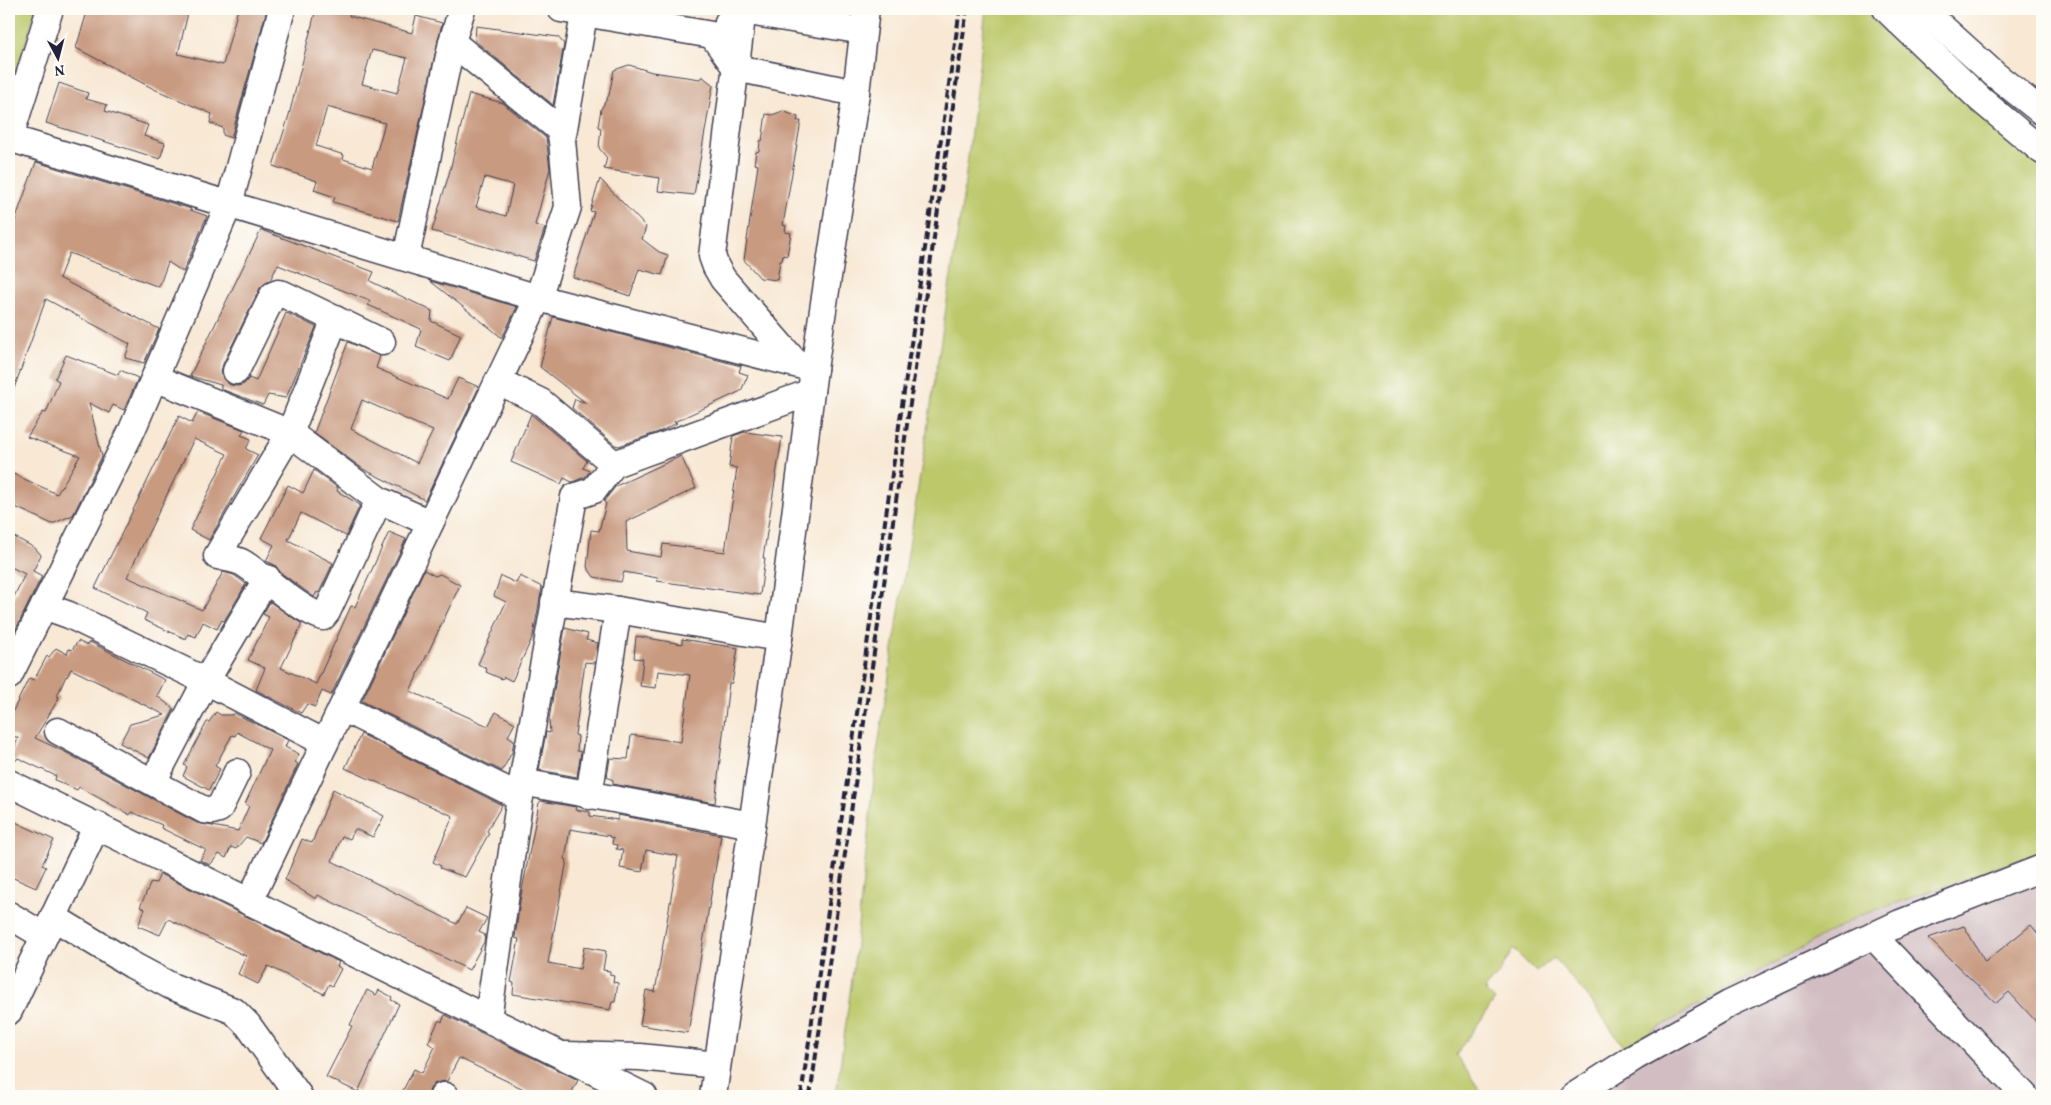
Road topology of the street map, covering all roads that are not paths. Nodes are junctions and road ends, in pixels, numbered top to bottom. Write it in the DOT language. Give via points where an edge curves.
graph roads {
  1 [pos="50,9"];
  2 [pos="282,9"];
  3 [pos="462,9"];
  4 [pos="1886,9"];
  5 [pos="1922,9"];
  6 [pos="577,10"];
  7 [pos="743,10"];
  8 [pos="865,20"];
  9 [pos="712,35"];
  10 [pos="452,42"];
  11 [pos="736,68"];
  12 [pos="856,93"];
  13 [pos="2042,112"];
  14 [pos="9,139"];
  15 [pos="562,140"];
  16 [pos="2042,150"];
  17 [pos="229,204"];
  18 [pos="406,257"];
  19 [pos="538,298"];
  20 [pos="335,319"];
  21 [pos="382,342"];
  22 [pos="236,371"];
  23 [pos="807,374"];
  24 [pos="155,378"];
  25 [pos="498,381"];
  26 [pos="290,433"];
  27 [pos="614,464"];
  28 [pos="379,500"];
  29 [pos="430,523"];
  30 [pos="267,578"];
  31 [pos="554,602"];
  32 [pos="44,606"];
  33 [pos="618,610"];
  34 [pos="779,638"];
  35 [pos="9,676"];
  36 [pos="206,681"];
  37 [pos="342,708"];
  38 [pos="58,731"];
  39 [pos="325,743"];
  40 [pos="237,772"];
  41 [pos="153,782"];
  42 [pos="9,783"];
  43 [pos="521,790"];
  44 [pos="589,796"];
  45 [pos="96,825"];
  46 [pos="752,825"];
  47 [pos="2042,868"];
  48 [pos="249,902"];
  49 [pos="9,915"];
  50 [pos="49,926"];
  51 [pos="1872,936"];
  52 [pos="9,1011"];
  53 [pos="488,1019"];
  54 [pos="562,1055"];
  55 [pos="717,1065"];
  56 [pos="299,1096"];
  57 [pos="644,1096"];
  58 [pos="713,1096"];
  59 [pos="1574,1096"];
  60 [pos="2025,1096"];
  1 -- 14 [label="street"];
  2 -- 17 [label="street"];
  3 -- 10 [label="street"];
  4 -- 16 [label="street" via="1981,100"];
  5 -- 13 [label="street"];
  6 -- 9 [label="street"];
  6 -- 15 [label="street"];
  7 -- 8 [label="street"];
  7 -- 9 [label="street"];
  7 -- 11 [label="street"];
  8 -- 12 [label="street"];
  9 -- 11 [label="street"];
  10 -- 15 [label="street" via="559,129"];
  10 -- 18 [label="street"];
  11 -- 12 [label="street"];
  11 -- 23 [label="street" via="712,256 723,279"];
  12 -- 23 [label="street"];
  14 -- 17 [label="street"];
  15 -- 19 [label="street" via="568,206"];
  17 -- 18 [label="street"];
  17 -- 24 [label="street"];
  18 -- 19 [label="street"];
  19 -- 23 [label="street"];
  19 -- 25 [label="street"];
  20 -- 21 [label="street"];
  20 -- 22 [label="street" via="283,294 275,294"];
  20 -- 26 [label="street"];
  23 -- 27 [label="street"];
  23 -- 34 [label="street"];
  24 -- 26 [label="street"];
  24 -- 32 [label="street"];
  25 -- 27 [label="street" via="541,402"];
  25 -- 29 [label="street"];
  26 -- 28 [label="street"];
  26 -- 30 [label="street" via="217,556 241,562"];
  27 -- 31 [label="street" via="594,490 574,497"];
  28 -- 29 [label="street"];
  28 -- 30 [label="street" via="323,617 310,613"];
  29 -- 37 [label="street"];
  30 -- 36 [label="street"];
  31 -- 33 [label="street"];
  31 -- 43 [label="street"];
  32 -- 35 [label="street"];
  32 -- 36 [label="street"];
  33 -- 34 [label="street"];
  33 -- 44 [label="street"];
  34 -- 46 [label="street"];
  36 -- 39 [label="street"];
  36 -- 41 [label="street"];
  37 -- 39 [label="street"];
  37 -- 43 [label="street"];
  38 -- 41 [label="street"];
  39 -- 48 [label="street"];
  40 -- 41 [label="street" via="219,809 212,811 204,810"];
  42 -- 45 [label="street"];
  43 -- 44 [label="street"];
  43 -- 53 [label="street"];
  44 -- 46 [label="street"];
  45 -- 48 [label="street"];
  45 -- 50 [label="street"];
  46 -- 55 [label="street"];
  47 -- 51 [label="street"];
  48 -- 53 [label="street"];
  49 -- 50 [label="street"];
  50 -- 52 [label="street"];
  50 -- 56 [label="street" via="170,986 234,1011 248,1025"];
  51 -- 59 [label="street" via="1729,1004"];
  51 -- 60 [label="street"];
  53 -- 54 [label="street"];
  54 -- 55 [label="street"];
  54 -- 57 [label="street"];
  55 -- 58 [label="street"];
}
